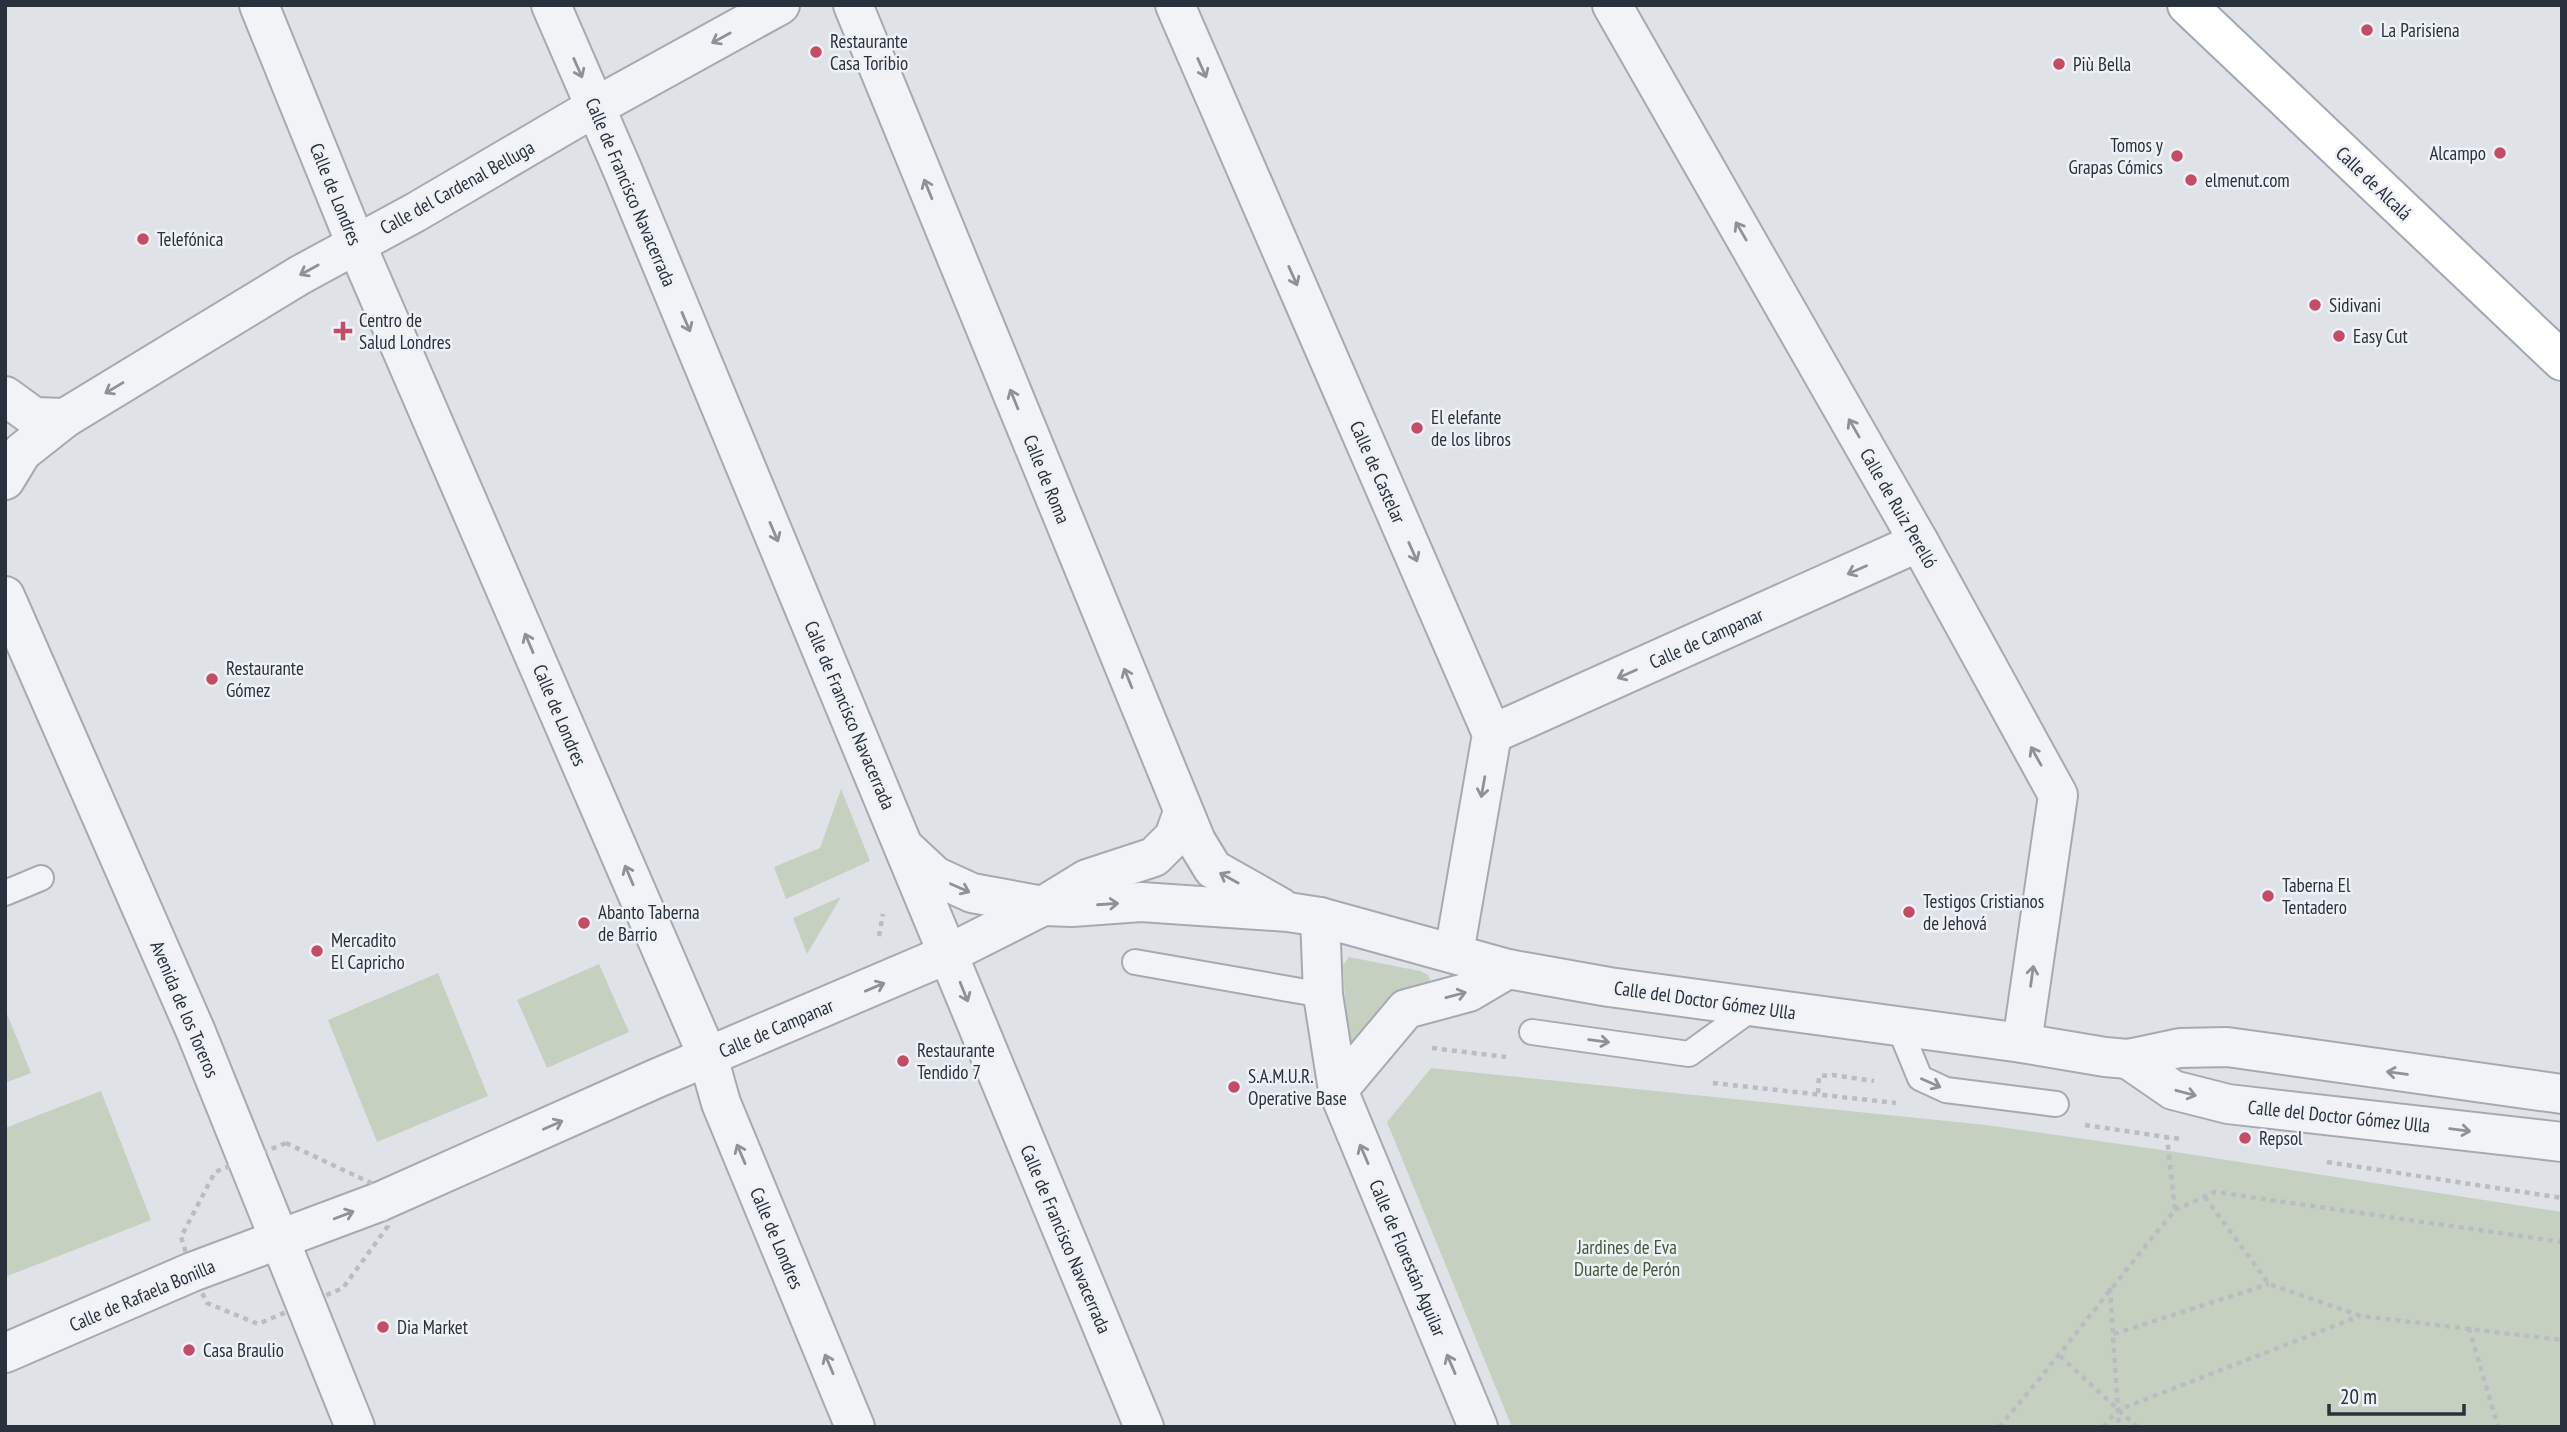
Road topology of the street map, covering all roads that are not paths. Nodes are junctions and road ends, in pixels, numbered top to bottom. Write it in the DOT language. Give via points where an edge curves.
graph roads {
  1 [pos="259,5"];
  2 [pos="551,5"];
  3 [pos="780,5"];
  4 [pos="853,5"];
  5 [pos="1175,5"];
  6 [pos="1612,5"];
  7 [pos="2187,5"];
  8 [pos="595,107"];
  9 [pos="356,244"];
  10 [pos="2562,361"];
  11 [pos="5,396"];
  12 [pos="65,418"];
  13 [pos="5,480"];
  14 [pos="1919,542"];
  15 [pos="5,596"];
  16 [pos="1492,734"];
  17 [pos="1183,812"];
  18 [pos="905,848"];
  19 [pos="41,878"];
  20 [pos="5,893"];
  21 [pos="1043,906"];
  22 [pos="1304,914"];
  23 [pos="1454,953"];
  24 [pos="948,954"];
  25 [pos="1135,961"];
  26 [pos="1508,969"];
  27 [pos="1323,995"];
  28 [pos="1754,1007"];
  29 [pos="1899,1027"];
  30 [pos="1532,1032"];
  31 [pos="2022,1043"];
  32 [pos="708,1057"];
  33 [pos="2128,1059"];
  34 [pos="1338,1090"];
  35 [pos="2562,1094"];
  36 [pos="2056,1104"];
  37 [pos="2562,1142"];
  38 [pos="281,1240"];
  39 [pos="5,1353"];
  40 [pos="355,1427"];
  41 [pos="855,1427"];
  42 [pos="1144,1427"];
  43 [pos="1478,1427"];
  1 -- 9 [label="street, Calle de Londres"];
  2 -- 8 [label="street, Calle de Francisco Navacerrada, one-way"];
  3 -- 8 [label="street, Calle del Cardenal Belluga, one-way"];
  17 -- 4 [label="street, Calle de Roma, one-way"];
  5 -- 16 [label="street, Calle de Castelar, one-way"];
  14 -- 6 [label="street, Calle de Ruiz Perelló, one-way"];
  7 -- 10 [label="main road, Calle de Alcalá"];
  8 -- 9 [label="street, Calle del Cardenal Belluga"];
  8 -- 18 [label="street, Calle de Francisco Navacerrada, one-way"];
  9 -- 12 [label="street, Calle del Cardenal Belluga, one-way"];
  32 -- 9 [label="street, Calle de Londres, one-way"];
  11 -- 12 [label="street" via="34,417"];
  12 -- 13 [label="street, Calle del Cardenal Belluga" via="22,452"];
  14 -- 16 [label="street, Calle de Campanar, one-way"];
  31 -- 14 [label="street, Calle de Ruiz Perelló, one-way" via="2058,795"];
  15 -- 38 [label="street, Avenida de los Toreros"];
  16 -- 23 [label="street, one-way"];
  17 -- 21 [label="street" via="1174,837 1154,857 1087,879"];
  22 -- 17 [label="street, Calle de Roma, one-way" via="1213,869"];
  18 -- 21 [label="street, one-way" via="935,876 972,893"];
  18 -- 24 [label="street, Calle de Francisco Navacerrada"];
  19 -- 20 [label="lane"];
  21 -- 22 [label="street, Calle de Campanar, one-way" via="1140,902"];
  21 -- 24 [label="street, Calle de Campanar"];
  22 -- 23 [label="street, Calle del Doctor Gómez Ulla"];
  22 -- 27 [label="street, Calle de Florestán Aguilar"];
  23 -- 26 [label="street, Calle del Doctor Gómez Ulla"];
  32 -- 24 [label="street, Calle de Campanar, one-way"];
  24 -- 42 [label="street, Calle de Francisco Navacerrada, one-way"];
  25 -- 27 [label="lane"];
  26 -- 28 [label="street, Calle del Doctor Gómez Ulla"];
  34 -- 26 [label="street, one-way" via="1406,1009 1469,992"];
  27 -- 34 [label="street, Calle de Florestán Aguilar"];
  28 -- 29 [label="street, Calle del Doctor Gómez Ulla"];
  30 -- 28 [label="lane, one-way" via="1689,1054"];
  29 -- 31 [label="street, Calle del Doctor Gómez Ulla"];
  29 -- 36 [label="lane, one-way" via="1920,1079 1946,1090"];
  31 -- 33 [label="street, Calle del Doctor Gómez Ulla"];
  38 -- 32 [label="street, Calle de Campanar, one-way" via="379,1202"];
  41 -- 32 [label="street, Calle de Londres, one-way" via="720,1103"];
  35 -- 33 [label="street, Calle del Doctor Gómez Ulla, one-way" via="2227,1048 2180,1048"];
  33 -- 37 [label="street, Calle del Doctor Gómez Ulla, one-way" via="2173,1090 2228,1104"];
  43 -- 34 [label="street, Calle de Florestán Aguilar, one-way"];
  38 -- 39 [label="street, Calle de Rafaela Bonilla" via="192,1272"];
  38 -- 40 [label="street, Avenida de los Toreros"];
}
